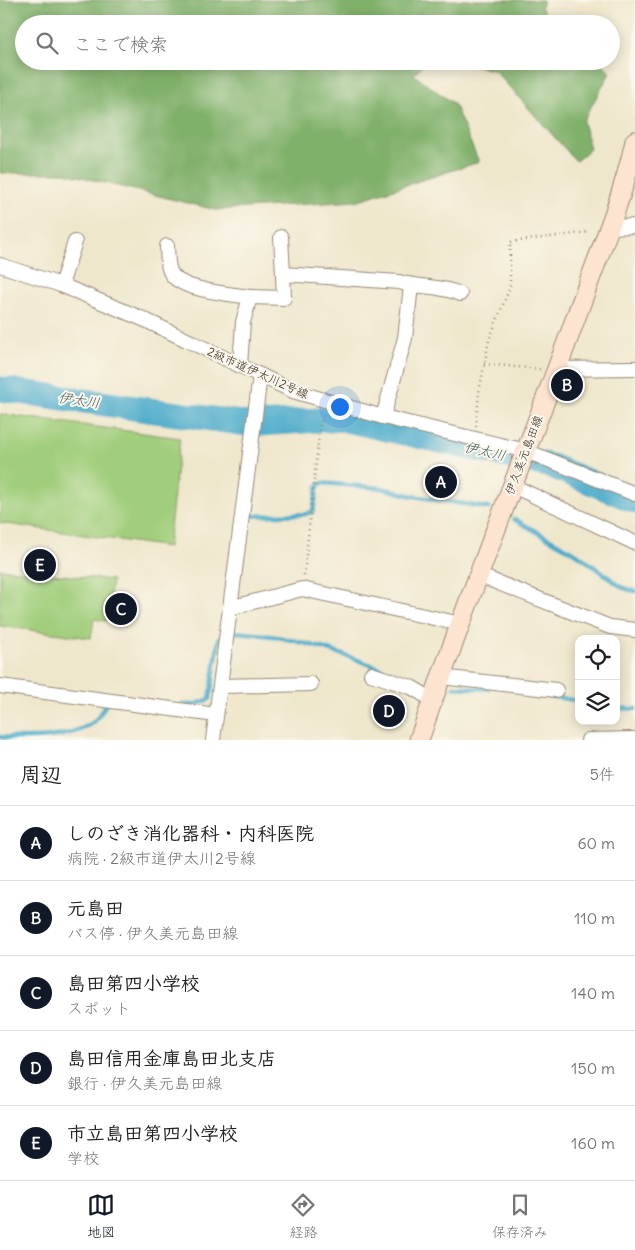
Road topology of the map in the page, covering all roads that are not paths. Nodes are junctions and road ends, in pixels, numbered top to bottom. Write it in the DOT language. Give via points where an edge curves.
graph roads {
  1 [pos="635,141"];
  2 [pos="635,226"];
  3 [pos="608,228"];
  4 [pos="281,237"];
  5 [pos="75,242"];
  6 [pos="167,246"];
  7 [pos="0,265"];
  8 [pos="283,274"];
  9 [pos="61,285"];
  10 [pos="412,286"];
  11 [pos="460,294"];
  12 [pos="250,297"];
  13 [pos="240,366"];
  14 [pos="635,368"];
  15 [pos="557,369"];
  16 [pos="260,376"];
  17 [pos="383,417"];
  18 [pos="524,459"];
  19 [pos="513,486"];
  20 [pos="635,494"];
  21 [pos="635,543"];
  22 [pos="478,575"];
  23 [pos="230,608"];
  24 [pos="461,624"];
  25 [pos="635,630"];
  26 [pos="371,674"];
  27 [pos="441,677"];
  28 [pos="310,684"];
  29 [pos="0,686"];
  30 [pos="220,686"];
  31 [pos="556,690"];
  32 [pos="432,700"];
  33 [pos="216,715"];
  34 [pos="635,739"];
  35 [pos="213,740"];
  36 [pos="419,740"];
  37 [pos="588,740"];
  1 -- 3 [label="main road, 伊久美元島田線"];
  2 -- 3 [label="street"];
  3 -- 15 [label="main road, 伊久美元島田線"];
  4 -- 8 [label="street"];
  5 -- 9 [label="street"];
  6 -- 12 [label="street" via="168,268 173,276 189,285"];
  7 -- 9 [label="street, 2級市道伊太川2号線"];
  8 -- 10 [label="street" via="399,282"];
  8 -- 12 [label="street" via="284,298"];
  9 -- 13 [label="street, 2級市道伊太川2号線" via="143,319"];
  10 -- 11 [label="street" via="447,288"];
  10 -- 17 [label="street" via="405,338"];
  12 -- 13 [label="street" via="243,322"];
  13 -- 16 [label="street, 2級市道伊太川2号線"];
  14 -- 15 [label="street"];
  15 -- 18 [label="main road, 伊久美元島田線"];
  16 -- 17 [label="street, 2級市道伊太川2号線" via="293,391"];
  16 -- 23 [label="street"];
  17 -- 18 [label="street, 2級市道伊太川2号線" via="474,440"];
  18 -- 19 [label="main road, 伊久美元島田線"];
  18 -- 20 [label="street, 2級市道伊太川2号線"];
  19 -- 21 [label="street"];
  19 -- 22 [label="main road, 伊久美元島田線"];
  22 -- 24 [label="main road, 伊久美元島田線"];
  22 -- 25 [label="street" via="610,627"];
  23 -- 24 [label="street" via="302,588"];
  23 -- 30 [label="street"];
  24 -- 27 [label="main road, 伊久美元島田線"];
  26 -- 32 [label="street" via="411,687"];
  27 -- 31 [label="street"];
  27 -- 32 [label="main road, 伊久美元島田線"];
  28 -- 30 [label="street"];
  29 -- 33 [label="street"];
  30 -- 33 [label="street"];
  32 -- 36 [label="main road, 伊久美元島田線"];
  33 -- 35 [label="street"];
  34 -- 37 [label="street"];
}
